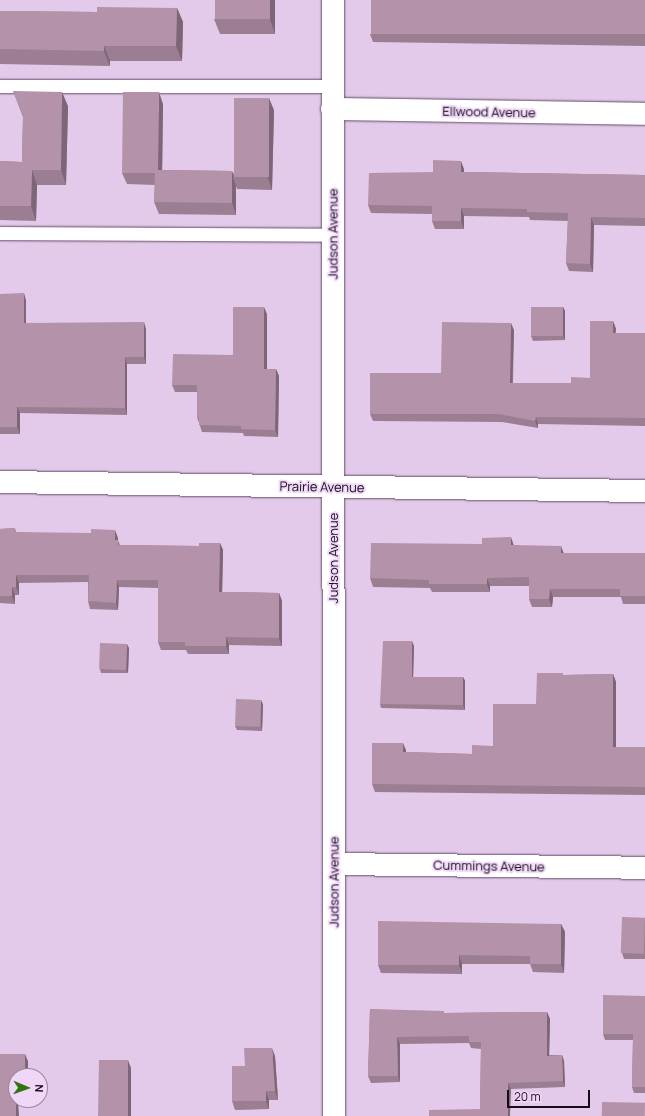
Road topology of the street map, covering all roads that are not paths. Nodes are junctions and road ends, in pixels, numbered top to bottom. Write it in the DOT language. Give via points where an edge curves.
graph roads {
  1 [pos="333,0"];
  2 [pos="0,86"];
  3 [pos="333,86"];
  4 [pos="332,109"];
  5 [pos="645,114"];
  6 [pos="0,232"];
  7 [pos="333,235"];
  8 [pos="0,482"];
  9 [pos="332,487"];
  10 [pos="645,491"];
  11 [pos="334,864"];
  12 [pos="645,868"];
  13 [pos="334,1116"];
  1 -- 3 [label="street, Judson Avenue"];
  2 -- 3 [label="lane"];
  3 -- 4 [label="street, Judson Avenue"];
  4 -- 5 [label="street, Ellwood Avenue"];
  4 -- 7 [label="street, Judson Avenue"];
  6 -- 7 [label="lane"];
  7 -- 9 [label="street, Judson Avenue"];
  8 -- 9 [label="street, Prairie Avenue"];
  9 -- 10 [label="street, Prairie Avenue"];
  9 -- 11 [label="street, Judson Avenue"];
  11 -- 12 [label="street, Cummings Avenue"];
  11 -- 13 [label="street, Judson Avenue"];
}
